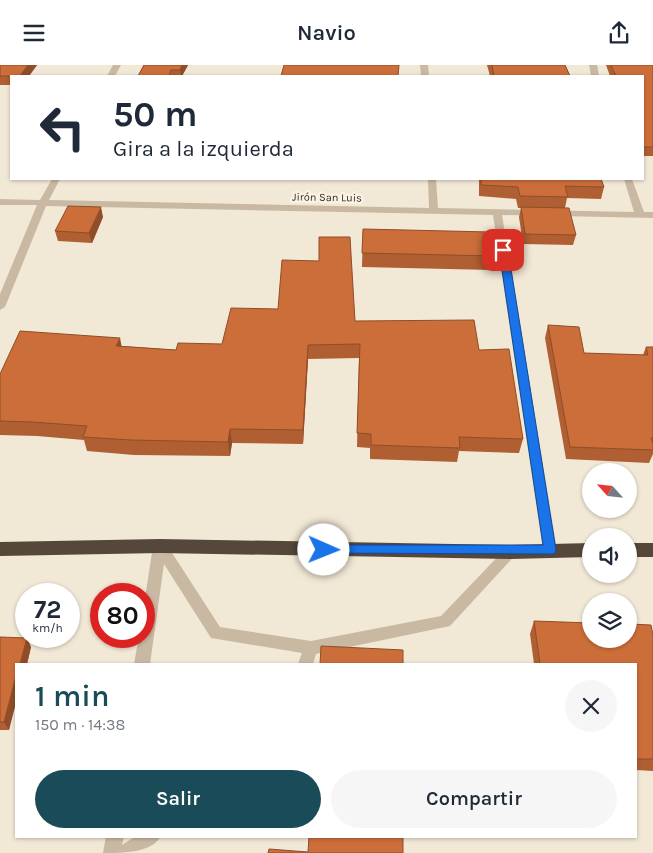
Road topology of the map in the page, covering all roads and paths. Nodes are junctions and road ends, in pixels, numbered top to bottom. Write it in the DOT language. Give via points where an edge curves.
graph roads {
  1 [pos="55,180"];
  2 [pos="432,180"];
  3 [pos="628,180"];
  4 [pos="0,202"];
  5 [pos="43,203"];
  6 [pos="434,210"];
  7 [pos="497,212"];
  8 [pos="640,215"];
  9 [pos="653,215"];
  10 [pos="0,307"];
  11 [pos="160,546"];
  12 [pos="0,549"];
  13 [pos="550,550"];
  14 [pos="582,550"];
  15 [pos="637,550"];
  16 [pos="653,550"];
  17 [pos="511,552"];
  18 [pos="311,648"];
  19 [pos="142,663"];
  20 [pos="305,663"];
  21 [pos="115,838"];
  22 [pos="149,838"];
  23 [pos="112,853"];
  24 [pos="126,853"];
  1 -- 5 [label="street"];
  2 -- 6 [label="street"];
  3 -- 8 [label="street"];
  4 -- 5 [label="street, Jirón San Luis"];
  5 -- 6 [label="street, Jirón San Luis"];
  5 -- 10 [label="street"];
  6 -- 7 [label="street, Jirón San Luis"];
  7 -- 8 [label="street, Jirón San Luis"];
  7 -- 13 [label="street"];
  8 -- 9 [label="street, Jirón San Luis"];
  11 -- 12 [label="highway"];
  11 -- 17 [label="highway"];
  11 -- 18 [label="street" via="216,633"];
  11 -- 19 [label="street"];
  13 -- 14 [label="highway"];
  13 -- 17 [label="highway"];
  15 -- 16 [label="highway"];
  17 -- 18 [label="street" via="445,622"];
  18 -- 20 [label="street"];
  21 -- 23 [label="street"];
  22 -- 24 [label="street"];
}
